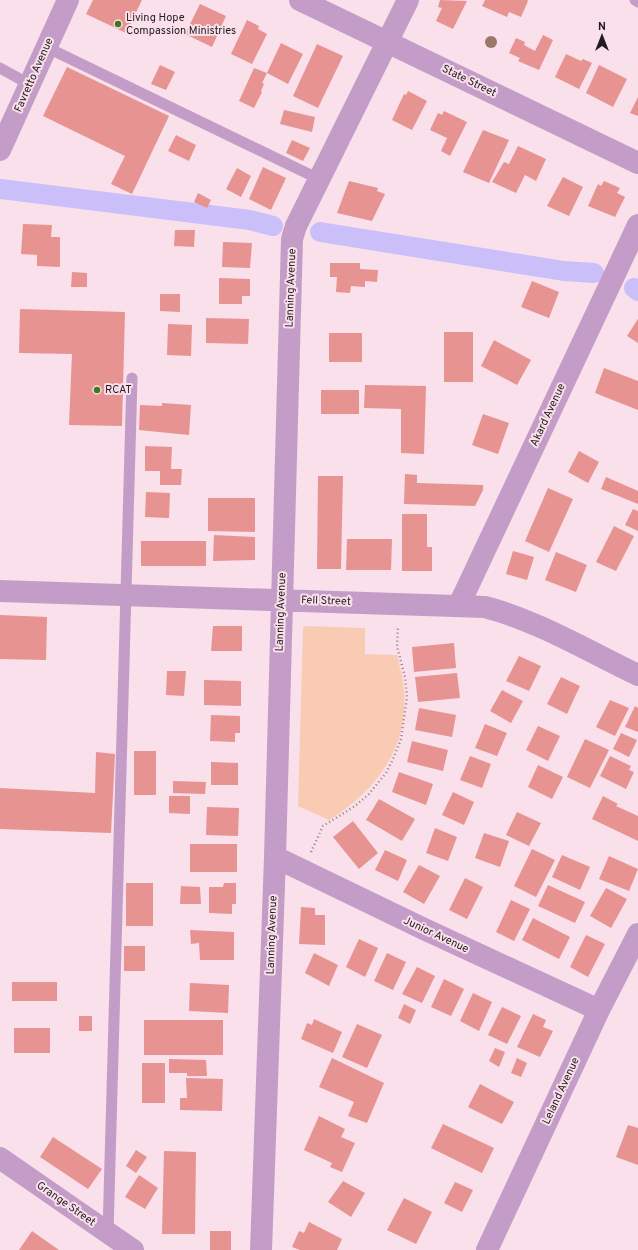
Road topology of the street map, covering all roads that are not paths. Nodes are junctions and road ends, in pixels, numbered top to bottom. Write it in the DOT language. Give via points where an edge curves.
graph roads {
  1 [pos="68,0"];
  2 [pos="300,0"];
  3 [pos="408,0"];
  4 [pos="635,0"];
  5 [pos="638,2"];
  6 [pos="388,42"];
  7 [pos="46,47"];
  8 [pos="0,68"];
  9 [pos="30,84"];
  10 [pos="0,150"];
  11 [pos="638,163"];
  12 [pos="319,179"];
  13 [pos="638,225"];
  14 [pos="132,378"];
  15 [pos="0,591"];
  16 [pos="127,596"];
  17 [pos="281,600"];
  18 [pos="459,605"];
  19 [pos="638,675"];
  20 [pos="275,857"];
  21 [pos="638,934"];
  22 [pos="599,1010"];
  23 [pos="0,1158"];
  24 [pos="108,1233"];
  25 [pos="133,1250"];
  26 [pos="261,1250"];
  27 [pos="488,1250"];
  1 -- 7 [label="street, Favretto Avenue"];
  2 -- 6 [label="street, State Street"];
  3 -- 6 [label="street, Lanning Avenue"];
  4 -- 5 [label="lane"];
  6 -- 11 [label="street, State Street"];
  6 -- 12 [label="street, Lanning Avenue"];
  7 -- 9 [label="street, Favretto Avenue"];
  7 -- 12 [label="lane"];
  8 -- 9 [label="lane"];
  9 -- 10 [label="street, Favretto Avenue"];
  12 -- 17 [label="street, Lanning Avenue" via="292,239"];
  13 -- 18 [label="street, Akard Avenue"];
  14 -- 16 [label="lane"];
  15 -- 16 [label="street, Fell Street"];
  16 -- 17 [label="street, Fell Street"];
  16 -- 24 [label="lane"];
  17 -- 18 [label="street, Fell Street"];
  17 -- 20 [label="street, Lanning Avenue"];
  18 -- 19 [label="street, Fell Street" via="485,607 502,612 563,638"];
  20 -- 22 [label="street, Junior Avenue"];
  20 -- 26 [label="street, Lanning Avenue"];
  21 -- 22 [label="street, Leland Avenue"];
  22 -- 27 [label="street, Leland Avenue"];
  23 -- 24 [label="street, Grange Street"];
  24 -- 25 [label="street, Grange Street"];
}
